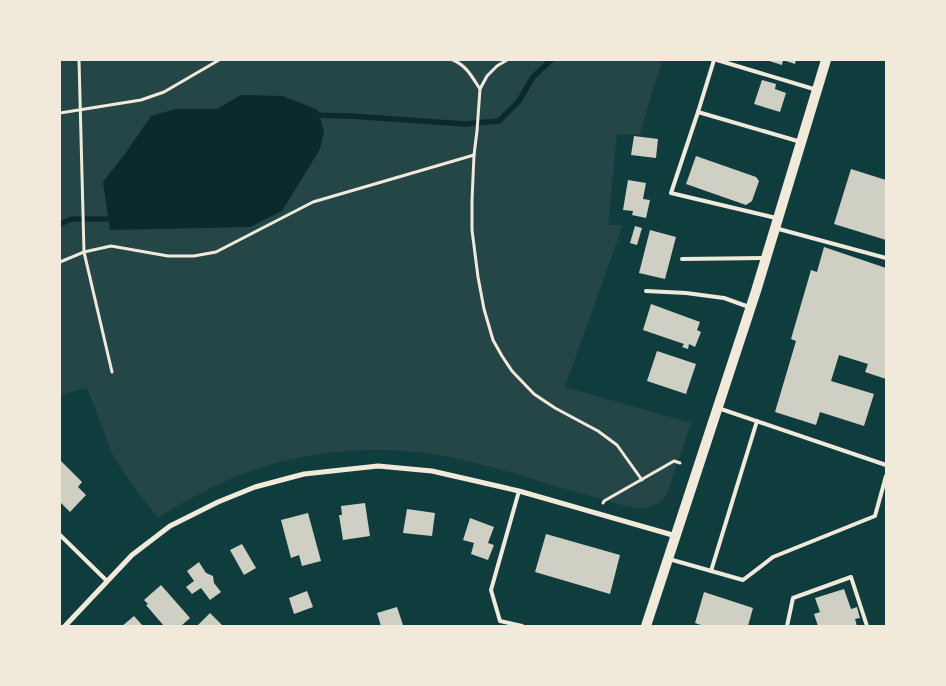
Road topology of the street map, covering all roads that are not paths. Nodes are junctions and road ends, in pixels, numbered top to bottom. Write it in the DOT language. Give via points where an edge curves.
graph roads {
  1 [pos="716,60"];
  2 [pos="826,60"];
  3 [pos="817,90"];
  4 [pos="698,112"];
  5 [pos="801,142"];
  6 [pos="777,223"];
  7 [pos="766,258"];
  8 [pos="886,258"];
  9 [pos="682,259"];
  10 [pos="646,291"];
  11 [pos="751,308"];
  12 [pos="718,408"];
  13 [pos="757,421"];
  14 [pos="886,465"];
  15 [pos="886,476"];
  16 [pos="519,491"];
  17 [pos="60,535"];
  18 [pos="677,536"];
  19 [pos="669,559"];
  20 [pos="710,571"];
  21 [pos="107,581"];
  22 [pos="65,626"];
  23 [pos="522,626"];
  24 [pos="646,626"];
  25 [pos="787,626"];
  26 [pos="867,626"];
  1 -- 3 [label="lane"];
  1 -- 4 [label="lane"];
  2 -- 3 [label="main road"];
  3 -- 5 [label="main road"];
  4 -- 5 [label="lane"];
  4 -- 6 [label="lane" via="671,193"];
  5 -- 6 [label="main road"];
  6 -- 7 [label="main road"];
  6 -- 8 [label="lane"];
  7 -- 9 [label="lane"];
  7 -- 11 [label="main road"];
  10 -- 11 [label="lane" via="686,292 724,298"];
  11 -- 12 [label="main road"];
  12 -- 13 [label="lane"];
  12 -- 18 [label="main road"];
  13 -- 14 [label="lane"];
  13 -- 20 [label="lane"];
  15 -- 20 [label="lane" via="875,516 773,557 743,580"];
  16 -- 18 [label="street"];
  16 -- 21 [label="street" via="432,471 378,466 304,474 255,487 170,526 132,555"];
  16 -- 23 [label="lane" via="491,590 500,621"];
  17 -- 21 [label="lane"];
  18 -- 19 [label="main road"];
  19 -- 20 [label="lane"];
  19 -- 24 [label="main road"];
  21 -- 22 [label="street"];
  25 -- 26 [label="lane" via="793,598 850,577"];
}
